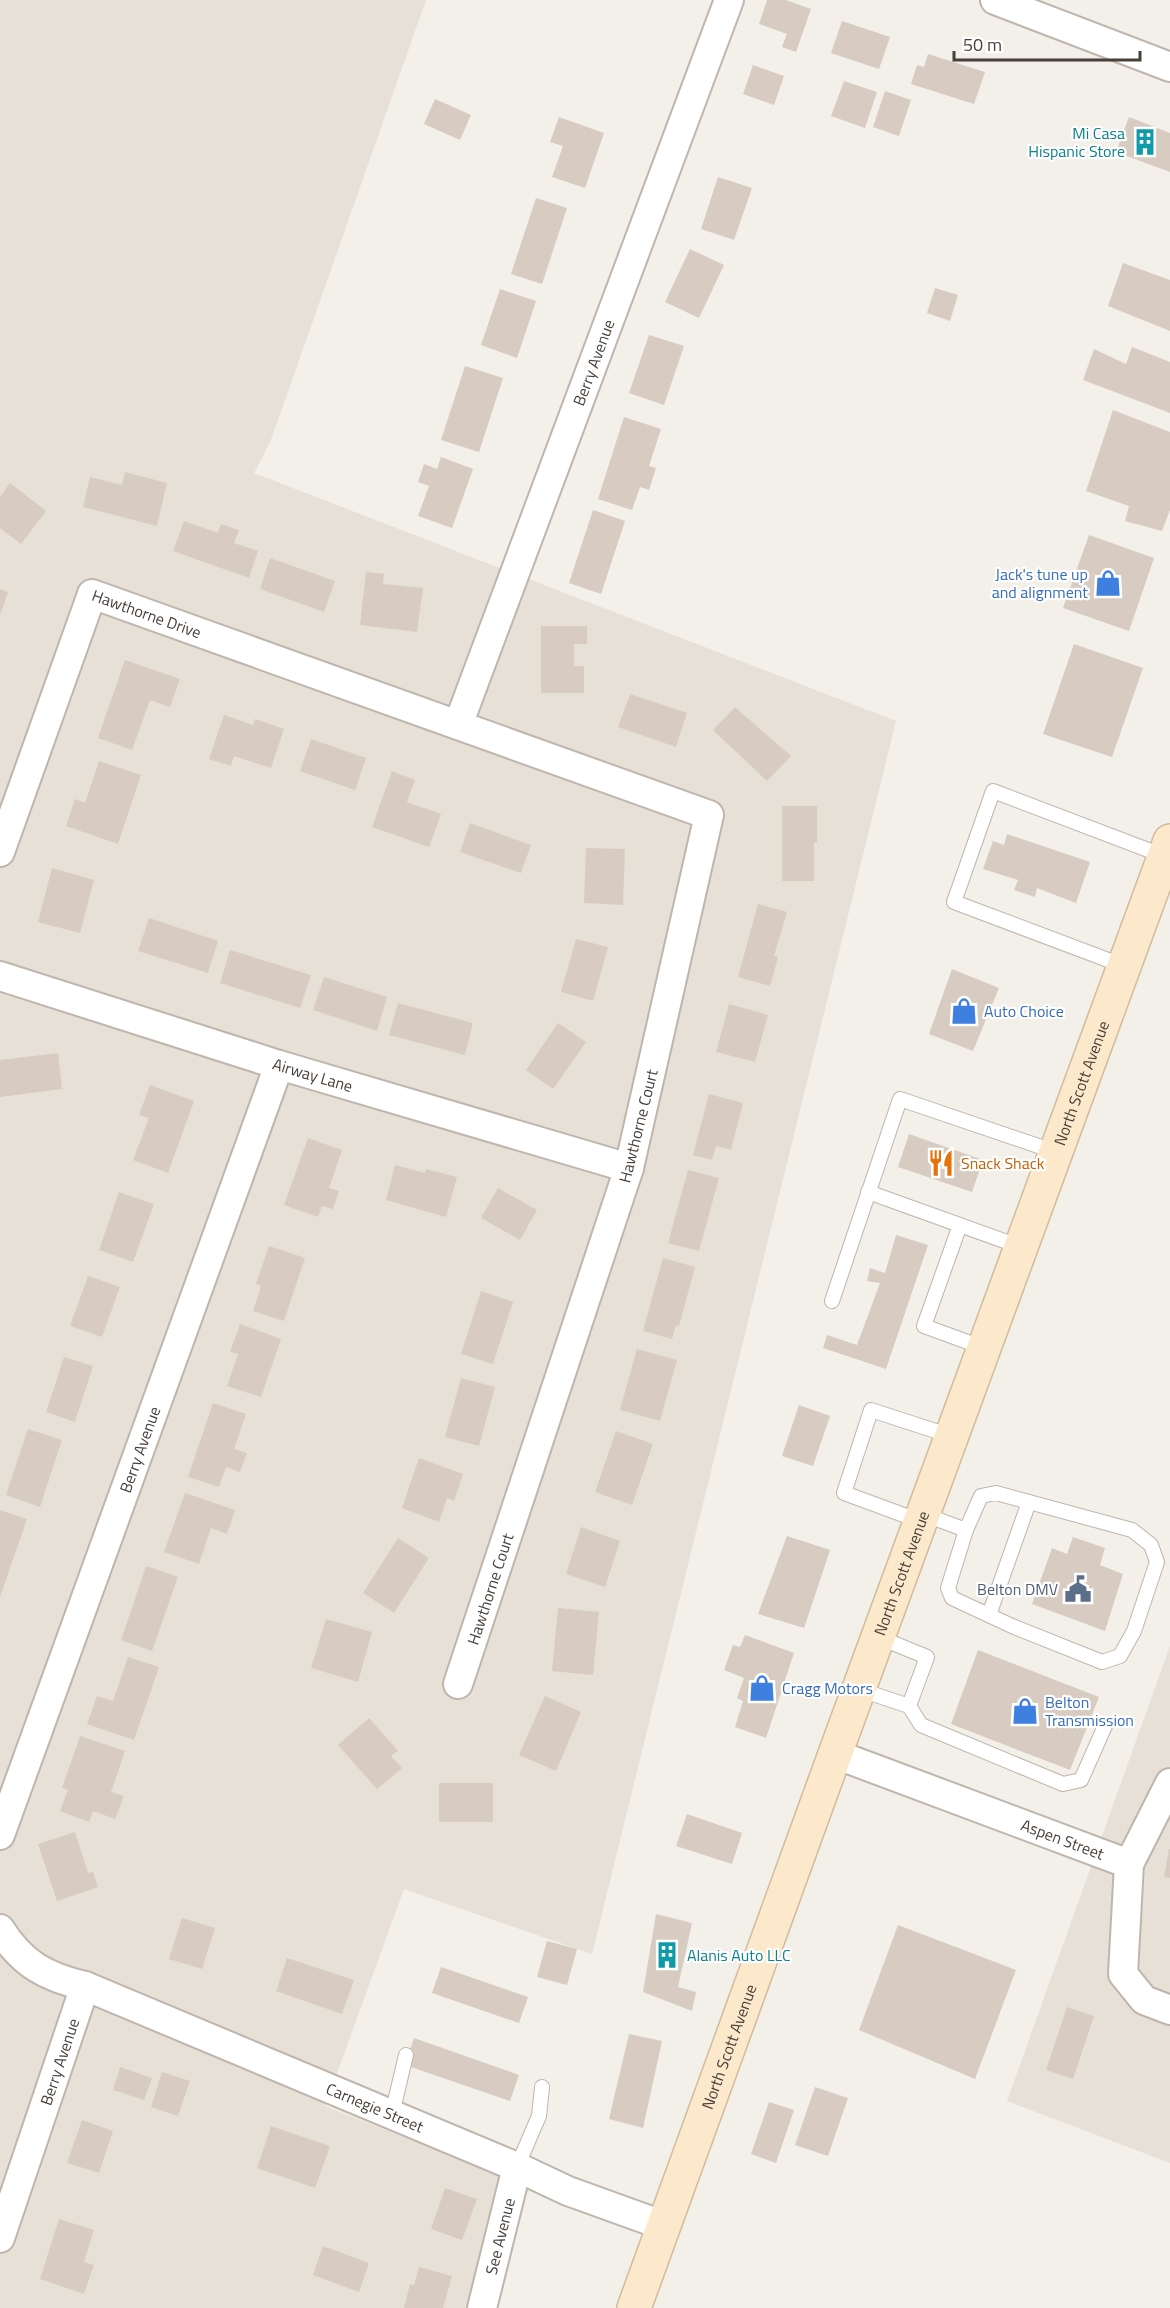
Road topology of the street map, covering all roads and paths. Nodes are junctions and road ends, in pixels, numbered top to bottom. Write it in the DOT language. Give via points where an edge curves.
graph roads {
  1 [pos="729,0"];
  2 [pos="995,0"];
  3 [pos="1170,67"];
  4 [pos="458,725"];
  5 [pos="1167,848"];
  6 [pos="0,852"];
  7 [pos="1124,966"];
  8 [pos="0,976"];
  9 [pos="279,1065"];
  10 [pos="1056,1152"];
  11 [pos="629,1168"];
  12 [pos="868,1192"];
  13 [pos="960,1225"];
  14 [pos="1021,1247"];
  15 [pos="832,1301"];
  16 [pos="984,1348"];
  17 [pos="951,1436"];
  18 [pos="1029,1502"];
  19 [pos="921,1517"];
  20 [pos="966,1530"];
  21 [pos="989,1615"];
  22 [pos="877,1637"];
  23 [pos="458,1684"];
  24 [pos="858,1689"];
  25 [pos="909,1706"];
  26 [pos="1105,1726"];
  27 [pos="835,1754"];
  28 [pos="1170,1783"];
  29 [pos="0,1835"];
  30 [pos="1129,1864"];
  31 [pos="0,1929"];
  32 [pos="85,1986"];
  33 [pos="1170,2010"];
  34 [pos="406,2055"];
  35 [pos="542,2087"];
  36 [pos="392,2115"];
  37 [pos="517,2166"];
  38 [pos="665,2226"];
  39 [pos="0,2238"];
  40 [pos="482,2308"];
  41 [pos="634,2308"];
  1 -- 4 [label="street, Berry Avenue"];
  2 -- 3 [label="street"];
  4 -- 6 [label="street, Hawthorne Drive" via="92,594"];
  4 -- 11 [label="street, Hawthorne Court" via="710,815"];
  5 -- 7 [label="main road, North Scott Avenue"];
  5 -- 7 [label="lane" via="993,791 954,902"];
  7 -- 10 [label="main road, North Scott Avenue"];
  8 -- 9 [label="street, Airway Lane"];
  9 -- 11 [label="street, Airway Lane"];
  9 -- 29 [label="street, Berry Avenue"];
  10 -- 12 [label="lane" via="900,1099"];
  10 -- 14 [label="main road, North Scott Avenue"];
  11 -- 23 [label="street, Hawthorne Court"];
  12 -- 13 [label="lane"];
  12 -- 15 [label="lane"];
  13 -- 14 [label="lane"];
  13 -- 16 [label="lane" via="924,1326"];
  14 -- 16 [label="main road, North Scott Avenue"];
  16 -- 17 [label="main road, North Scott Avenue"];
  17 -- 19 [label="main road, North Scott Avenue"];
  17 -- 19 [label="lane" via="871,1410 843,1493"];
  18 -- 20 [label="lane" via="996,1493 981,1496"];
  18 -- 21 [label="lane"];
  18 -- 21 [label="lane" via="1132,1530 1151,1545 1157,1562 1134,1631 1120,1656 1102,1662"];
  19 -- 20 [label="lane"];
  19 -- 22 [label="main road, North Scott Avenue"];
  20 -- 21 [label="lane" via="948,1588 952,1598"];
  22 -- 24 [label="main road, North Scott Avenue"];
  22 -- 25 [label="lane" via="927,1657"];
  24 -- 25 [label="lane"];
  24 -- 27 [label="main road, North Scott Avenue"];
  25 -- 26 [label="lane" via="921,1725 1063,1784 1081,1780"];
  27 -- 30 [label="street, Aspen Street"];
  27 -- 38 [label="main road, North Scott Avenue"];
  28 -- 30 [label="street"];
  30 -- 33 [label="street" via="1123,1974 1144,2000"];
  31 -- 32 [label="street" via="15,1951 35,1968 59,1980"];
  32 -- 36 [label="street, Carnegie Street"];
  32 -- 39 [label="street, Berry Avenue"];
  34 -- 36 [label="lane"];
  35 -- 37 [label="lane" via="539,2116"];
  36 -- 37 [label="street, Carnegie Street"];
  37 -- 38 [label="street, Carnegie Street" via="568,2191"];
  37 -- 40 [label="street, See Avenue"];
  38 -- 41 [label="main road, North Scott Avenue"];
}
